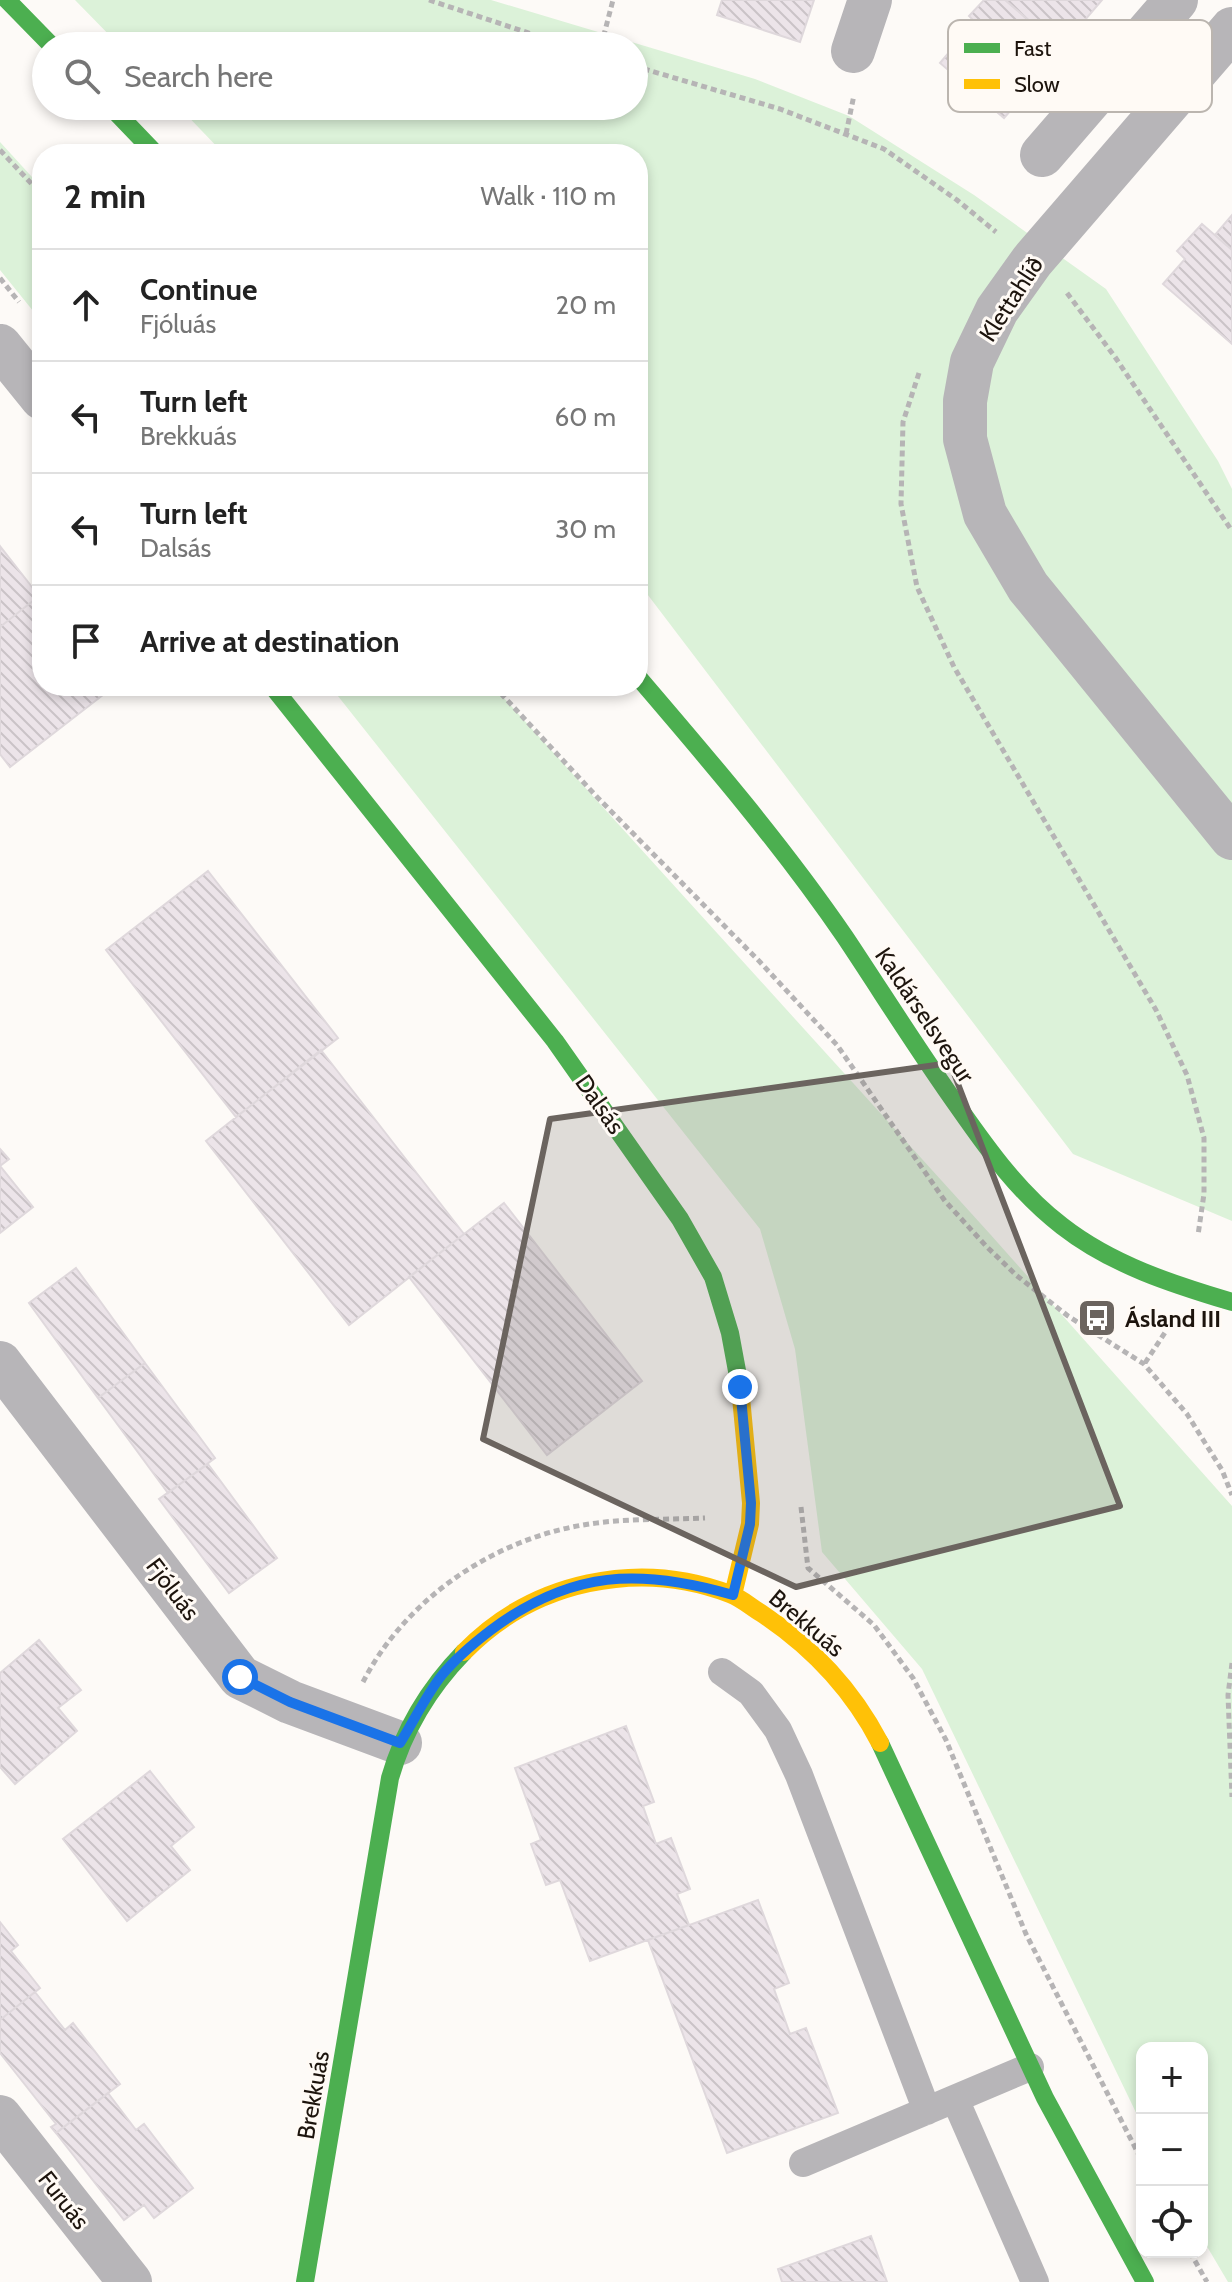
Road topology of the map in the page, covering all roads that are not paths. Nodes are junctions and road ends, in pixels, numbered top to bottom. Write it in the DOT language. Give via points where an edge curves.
graph roads {
  1 [pos="7,0"];
  2 [pos="870,0"];
  3 [pos="1176,0"];
  4 [pos="1159,20"];
  5 [pos="1232,29"];
  6 [pos="38,32"];
  7 [pos="853,51"];
  8 [pos="1212,52"];
  9 [pos="1079,112"];
  10 [pos="1160,112"];
  11 [pos="123,120"];
  12 [pos="146,144"];
  13 [pos="1042,155"];
  14 [pos="0,346"];
  15 [pos="32,386"];
  16 [pos="648,688"];
  17 [pos="280,696"];
  18 [pos="1232,838"];
  19 [pos="1232,1302"];
  20 [pos="0,1363"];
  21 [pos="733,1595"];
  22 [pos="722,1672"];
  23 [pos="400,1743"];
  24 [pos="1030,2067"];
  25 [pos="955,2099"];
  26 [pos="927,2111"];
  27 [pos="0,2117"];
  28 [pos="803,2163"];
  29 [pos="130,2282"];
  30 [pos="305,2282"];
  31 [pos="1035,2282"];
  32 [pos="1145,2282"];
  1 -- 6 [label="street"];
  2 -- 7 [label="street"];
  3 -- 4 [label="street"];
  5 -- 8 [label="street, Klettahlíð"];
  9 -- 13 [label="street"];
  10 -- 18 [label="street, Klettahlíð" via="1032,261 997,310 972,362 965,439 985,514 1028,587"];
  11 -- 12 [label="street"];
  14 -- 15 [label="street"];
  16 -- 19 [label="street, Kaldárselsvegur" via="725,777 828,913 936,1077 1018,1186 1062,1226 1112,1260"];
  17 -- 21 [label="street, Dalsás" via="555,1041 680,1219 713,1277 740,1387 751,1503"];
  20 -- 23 [label="street, Fjóluás" via="240,1677 290,1702"];
  21 -- 23 [label="street, Brekkuás" via="690,1582 633,1578 586,1582 543,1596 471,1645 441,1676"];
  21 -- 24 [label="street, Brekkuás" via="822,1661 878,1739"];
  22 -- 26 [label="lane" via="751,1693 794,1764"];
  23 -- 30 [label="street, Brekkuás"];
  24 -- 25 [label="lane"];
  24 -- 32 [label="street, Brekkuás"];
  25 -- 26 [label="lane"];
  25 -- 31 [label="lane"];
  26 -- 28 [label="lane"];
  27 -- 29 [label="street, Furuás"];
}
